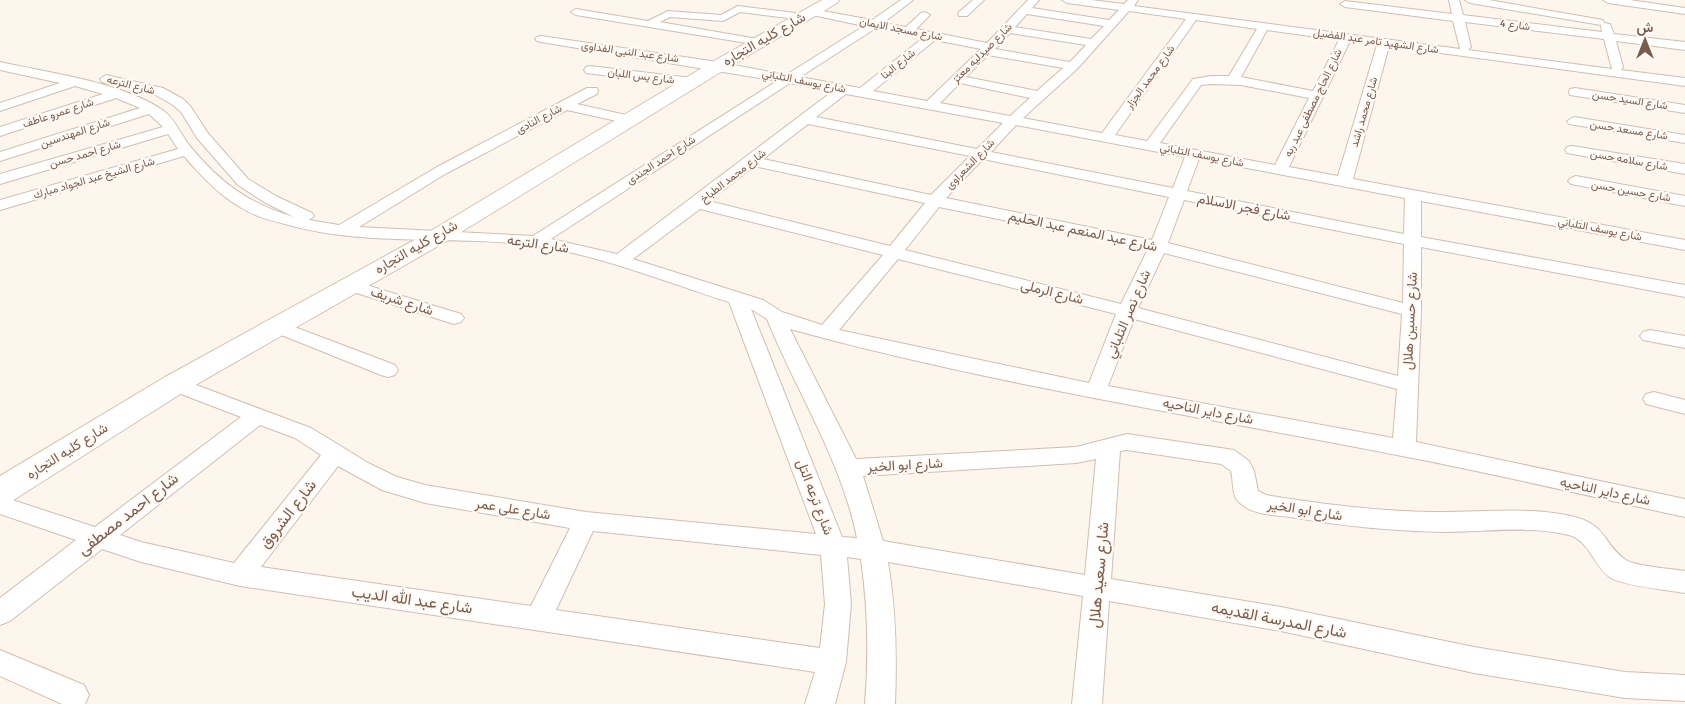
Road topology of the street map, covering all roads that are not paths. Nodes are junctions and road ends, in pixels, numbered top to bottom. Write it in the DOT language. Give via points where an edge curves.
graph roads {
  1 [pos="832,0"];
  2 [pos="908,0"];
  3 [pos="979,0"];
  4 [pos="1034,0"];
  5 [pos="1067,0"];
  6 [pos="1103,0"];
  7 [pos="1454,0"];
  8 [pos="1470,0"];
  9 [pos="1549,0"];
  10 [pos="1595,0"];
  11 [pos="1608,0"];
  12 [pos="1501,2"];
  13 [pos="1130,4"];
  14 [pos="1649,7"];
  15 [pos="1024,10"];
  16 [pos="1685,11"];
  17 [pos="576,12"];
  18 [pos="808,14"];
  19 [pos="963,14"];
  20 [pos="1549,14"];
  21 [pos="925,15"];
  22 [pos="1193,17"];
  23 [pos="1343,18"];
  24 [pos="1459,18"];
  25 [pos="1605,22"];
  26 [pos="649,24"];
  27 [pos="874,24"];
  28 [pos="1112,24"];
  29 [pos="1264,26"];
  30 [pos="1007,29"];
  31 [pos="909,30"];
  32 [pos="933,36"];
  33 [pos="1610,36"];
  34 [pos="541,39"];
  35 [pos="759,42"];
  36 [pos="1384,42"];
  37 [pos="1093,43"];
  38 [pos="1685,46"];
  39 [pos="1465,47"];
  40 [pos="988,49"];
  41 [pos="0,56"];
  42 [pos="0,66"];
  43 [pos="718,66"];
  44 [pos="1073,66"];
  45 [pos="1617,67"];
  46 [pos="590,70"];
  47 [pos="28,73"];
  48 [pos="1685,76"];
  49 [pos="787,78"];
  50 [pos="9,79"];
  51 [pos="956,79"];
  52 [pos="1233,80"];
  53 [pos="692,82"];
  54 [pos="1685,82"];
  55 [pos="72,83"];
  56 [pos="844,89"];
  57 [pos="592,91"];
  58 [pos="863,92"];
  59 [pos="1575,92"];
  60 [pos="115,94"];
  61 [pos="1041,96"];
  62 [pos="1316,96"];
  63 [pos="564,105"];
  64 [pos="930,105"];
  65 [pos="0,107"];
  66 [pos="151,109"];
  67 [pos="1685,109"];
  68 [pos="804,119"];
  69 [pos="630,120"];
  70 [pos="1013,120"];
  71 [pos="1574,121"];
  72 [pos="170,129"];
  73 [pos="0,132"];
  74 [pos="1106,138"];
  75 [pos="1685,139"];
  76 [pos="1150,146"];
  77 [pos="1572,150"];
  78 [pos="187,151"];
  79 [pos="979,154"];
  80 [pos="1194,154"];
  81 [pos="0,157"];
  82 [pos="752,161"];
  83 [pos="1685,169"];
  84 [pos="1280,170"];
  85 [pos="0,179"];
  86 [pos="1576,181"];
  87 [pos="1344,182"];
  88 [pos="1178,194"];
  89 [pos="1413,195"];
  90 [pos="935,201"];
  91 [pos="1685,201"];
  92 [pos="697,203"];
  93 [pos="0,205"];
  94 [pos="338,230"];
  95 [pos="437,237"];
  96 [pos="536,241"];
  97 [pos="1414,241"];
  98 [pos="1685,245"];
  99 [pos="1158,246"];
  100 [pos="894,253"];
  101 [pos="620,260"];
  102 [pos="350,285"];
  103 [pos="1685,290"];
  104 [pos="737,298"];
  105 [pos="1128,311"];
  106 [pos="1412,311"];
  107 [pos="775,316"];
  108 [pos="454,318"];
  109 [pos="276,326"];
  110 [pos="826,333"];
  111 [pos="1650,336"];
  112 [pos="784,339"];
  113 [pos="1685,342"];
  114 [pos="755,346"];
  115 [pos="388,370"];
  116 [pos="174,384"];
  117 [pos="1407,385"];
  118 [pos="1096,391"];
  119 [pos="1654,399"];
  120 [pos="1685,406"];
  121 [pos="257,416"];
  122 [pos="1109,446"];
  123 [pos="1404,448"];
  124 [pos="336,453"];
  125 [pos="848,468"];
  126 [pos="0,492"];
  127 [pos="0,505"];
  128 [pos="1685,508"];
  129 [pos="586,521"];
  130 [pos="98,538"];
  131 [pos="833,546"];
  132 [pos="874,550"];
  133 [pos="240,575"];
  134 [pos="1685,582"];
  135 [pos="1098,588"];
  136 [pos="0,613"];
  137 [pos="539,618"];
  138 [pos="832,662"];
  139 [pos="0,663"];
  140 [pos="1685,688"];
  141 [pos="74,694"];
  142 [pos="820,704"];
  143 [pos="880,704"];
  144 [pos="1087,704"];
  1 -- 18 [label="street, شارع كليه التجاره"];
  2 -- 27 [label="street, شارع احمد الجندى"];
  3 -- 19 [label="street"];
  4 -- 15 [label="street, شارع صيدليه معتز"];
  5 -- 13 [label="street, شارع الشهيد تامر عبد الفضيل"];
  6 -- 13 [label="street, شارع الشهيد تامر عبد الفضيل"];
  7 -- 24 [label="street"];
  8 -- 12 [label="street"];
  9 -- 20 [label="street"];
  10 -- 25 [label="street"];
  11 -- 14 [label="street"];
  12 -- 20 [label="street"];
  13 -- 22 [label="street, شارع الشهيد تامر عبد الفضيل"];
  13 -- 23 [label="street, شارع الشهيد تامر عبد الفضيل"];
  13 -- 28 [label="street, شارع الشعراوى"];
  14 -- 16 [label="street"];
  15 -- 28 [label="street"];
  15 -- 30 [label="street, شارع صيدليه معتز"];
  17 -- 26 [label="street"];
  18 -- 26 [label="street, شارع مسجد الايمان" via="738,9 723,18 668,14"];
  18 -- 27 [label="street, شارع مسجد الايمان"];
  18 -- 35 [label="street, شارع كليه التجاره"];
  20 -- 25 [label="street"];
  21 -- 31 [label="street"];
  22 -- 29 [label="street, شارع الشهيد تامر عبد الفضيل"];
  22 -- 74 [label="street, شارع محمد الجزار"];
  23 -- 24 [label="street, شارع 4"];
  23 -- 29 [label="street, شارع الشهيد تامر عبد الفضيل"];
  23 -- 36 [label="street, شارع الشهيد تامر عبد الفضيل"];
  23 -- 39 [label="street, شارع الشهيد تامر عبد الفضيل"];
  23 -- 62 [label="street, شارع الحاج مصطفى عبد ربه"];
  24 -- 33 [label="street, شارع 4"];
  24 -- 39 [label="street"];
  25 -- 33 [label="street"];
  26 -- 35 [label="street"];
  27 -- 31 [label="street, شارع مسجد الايمان"];
  27 -- 49 [label="street, شارع احمد الجندى"];
  28 -- 37 [label="street, شارع الشعراوى"];
  29 -- 52 [label="street"];
  30 -- 37 [label="street"];
  30 -- 40 [label="street, شارع صيدليه معتز"];
  31 -- 32 [label="street, شارع مسجد الايمان"];
  32 -- 40 [label="street, شارع مسجد الايمان"];
  32 -- 58 [label="street, شارع البنا"];
  33 -- 38 [label="street, شارع 4"];
  33 -- 45 [label="street"];
  34 -- 43 [label="street, شارع عبد النبى الفداوى"];
  35 -- 43 [label="street, شارع كليه التجاره"];
  36 -- 54 [label="street, شارع الشهيد تامر عبد الفضيل"];
  36 -- 87 [label="street, شارع محمد راشد"];
  37 -- 44 [label="street, شارع الشعراوى"];
  39 -- 45 [label="street, شارع الشهيد تامر عبد الفضيل"];
  40 -- 44 [label="street, شارع مسجد الايمان"];
  40 -- 51 [label="street, شارع صيدليه معتز"];
  41 -- 94 [label="street, شارع الترعه" via="147,88 168,96 186,110 202,135 243,182 270,199"];
  42 -- 47 [label="street, شارع الترعه"];
  43 -- 49 [label="street, شارع يوسف التلباني"];
  43 -- 53 [label="street, شارع كليه التجاره"];
  44 -- 61 [label="street, شارع الشعراوى"];
  45 -- 48 [label="street, شارع الشهيد تامر عبد الفضيل"];
  46 -- 53 [label="street, شارع يس اللبان"];
  47 -- 50 [label="street"];
  47 -- 55 [label="street, شارع الترعه"];
  49 -- 56 [label="street, شارع يوسف التلباني"];
  49 -- 96 [label="street, شارع احمد الجندى"];
  51 -- 61 [label="street"];
  51 -- 64 [label="street, شارع صيدليه معتز"];
  52 -- 62 [label="street"];
  52 -- 76 [label="street" via="1197,82"];
  53 -- 69 [label="street, شارع كليه التجاره"];
  55 -- 60 [label="street, شارع الترعه"];
  55 -- 65 [label="street"];
  56 -- 58 [label="street, شارع يوسف التلباني"];
  56 -- 68 [label="street, شارع محمد الطباخ"];
  57 -- 63 [label="street, شارع النادى"];
  58 -- 64 [label="street, شارع يوسف التلباني"];
  59 -- 67 [label="street, شارع السيد حسن"];
  60 -- 66 [label="street, شارع الترعه"];
  60 -- 73 [label="street, شارع عمرو عاطف"];
  61 -- 70 [label="street, شارع الشعراوى"];
  62 -- 84 [label="street, شارع الحاج مصطفى عبد ربه"];
  63 -- 69 [label="street"];
  63 -- 94 [label="street, شارع النادى"];
  64 -- 70 [label="street, شارع يوسف التلباني"];
  66 -- 72 [label="street, شارع الترعه"];
  66 -- 81 [label="street, شارع المهندسين"];
  68 -- 79 [label="street, شارع فجر الاسلام"];
  68 -- 82 [label="street, شارع محمد الطباخ"];
  69 -- 95 [label="street, شارع كليه التجاره"];
  70 -- 74 [label="street, شارع يوسف التلباني"];
  70 -- 79 [label="street, شارع الشعراوى"];
  71 -- 75 [label="street, شارع مسعد حسن"];
  72 -- 78 [label="street, شارع الترعه"];
  72 -- 85 [label="street, شارع احمد حسن"];
  74 -- 76 [label="street, شارع يوسف التلباني"];
  76 -- 80 [label="street, شارع يوسف التلباني"];
  77 -- 83 [label="street, شارع سلامه حسن"];
  78 -- 93 [label="street, شارع الشيخ عبد الجواد مبارك"];
  78 -- 94 [label="street, شارع الترعه" via="220,184 264,213 295,223"];
  79 -- 88 [label="street, شارع فجر الاسلام"];
  79 -- 90 [label="street, شارع الشعراوى"];
  80 -- 84 [label="street, شارع يوسف التلباني"];
  80 -- 88 [label="street, شارع نصر التلباني"];
  82 -- 90 [label="street, شارع عبد المنعم عبد الحليم"];
  82 -- 92 [label="street, شارع محمد الطباخ"];
  84 -- 87 [label="street, شارع يوسف التلباني"];
  86 -- 91 [label="street, شارع حسين حسن"];
  87 -- 89 [label="street, شارع يوسف التلباني"];
  88 -- 97 [label="street, شارع فجر الاسلام"];
  88 -- 99 [label="street, شارع نصر التلباني"];
  89 -- 97 [label="street, شارع حسين هلال"];
  89 -- 98 [label="street, شارع يوسف التلباني"];
  90 -- 99 [label="street, شارع عبد المنعم عبد الحليم"];
  90 -- 100 [label="street, شارع الشعراوى"];
  92 -- 100 [label="street, شارع الرملى"];
  92 -- 101 [label="street, شارع محمد الطباخ"];
  94 -- 95 [label="street, شارع الترعه"];
  95 -- 96 [label="street, شارع الترعه"];
  95 -- 102 [label="street, شارع كليه التجاره"];
  96 -- 101 [label="street, شارع الترعه"];
  97 -- 103 [label="street, شارع فجر الاسلام"];
  97 -- 106 [label="street, شارع حسين هلال"];
  99 -- 105 [label="street, شارع نصر التلباني"];
  99 -- 106 [label="street, شارع عبد المنعم عبد الحليم"];
  100 -- 105 [label="street, شارع الرملى"];
  100 -- 110 [label="street, شارع الشعراوى"];
  101 -- 104 [label="street, شارع الترعه"];
  102 -- 108 [label="street, شارع شريف"];
  102 -- 109 [label="street, شارع كليه التجاره"];
  104 -- 107 [label="street, شارع داير الناحيه" via="756,304"];
  104 -- 114 [label="street, شارع ترعه التل"];
  105 -- 117 [label="street, شارع الرملى"];
  105 -- 118 [label="street, شارع نصر التلباني"];
  106 -- 117 [label="street, شارع حسين هلال"];
  107 -- 110 [label="street, شارع داير الناحيه"];
  107 -- 112 [label="street"];
  109 -- 115 [label="street"];
  109 -- 116 [label="street, شارع كليه التجاره"];
  110 -- 118 [label="street, شارع داير الناحيه"];
  111 -- 113 [label="street"];
  112 -- 114 [label="street" via="767,338"];
  112 -- 125 [label="street"];
  114 -- 131 [label="street, شارع ترعه التل"];
  116 -- 121 [label="street, شارع على عمر"];
  116 -- 126 [label="street, شارع كليه التجاره"];
  117 -- 123 [label="street, شارع حسين هلال"];
  118 -- 123 [label="street, شارع داير الناحيه"];
  119 -- 120 [label="street"];
  121 -- 124 [label="street, شارع على عمر" via="303,433"];
  121 -- 130 [label="street, شارع احمد مصطفى"];
  122 -- 125 [label="street, شارع ابو الخير" via="1076,455"];
  122 -- 134 [label="street, شارع ابو الخير" via="1127,442 1233,458 1242,467 1246,495 1260,503 1376,520 1574,526 1593,537 1612,565 1621,571"];
  122 -- 135 [label="street, شارع سعيد هلال"];
  123 -- 128 [label="street, شارع داير الناحيه"];
  124 -- 129 [label="street, شارع على عمر" via="390,484 426,494"];
  124 -- 133 [label="street, شارع الشروق"];
  125 -- 132 [label="street" via="863,507"];
  127 -- 130 [label="street, شارع عبد الله الديب"];
  129 -- 131 [label="street, شارع على عمر"];
  129 -- 137 [label="street"];
  130 -- 133 [label="street, شارع عبد الله الديب" via="141,552"];
  130 -- 136 [label="street, شارع احمد مصطفى"];
  131 -- 132 [label="street, شارع على عمر"];
  131 -- 138 [label="street, شارع ترعه التل" via="838,604"];
  132 -- 135 [label="street, شارع المدرسة القديمه"];
  132 -- 143 [label="street" via="881,605 883,667"];
  133 -- 137 [label="street, شارع عبد الله الديب"];
  135 -- 140 [label="street, شارع المدرسة القديمه" via="1281,619 1474,660 1625,685"];
  135 -- 144 [label="street, شارع سعيد هلال"];
  137 -- 138 [label="street, شارع عبد الله الديب"];
  138 -- 142 [label="street, شارع ترعه التل"];
  139 -- 141 [label="street"];
}
